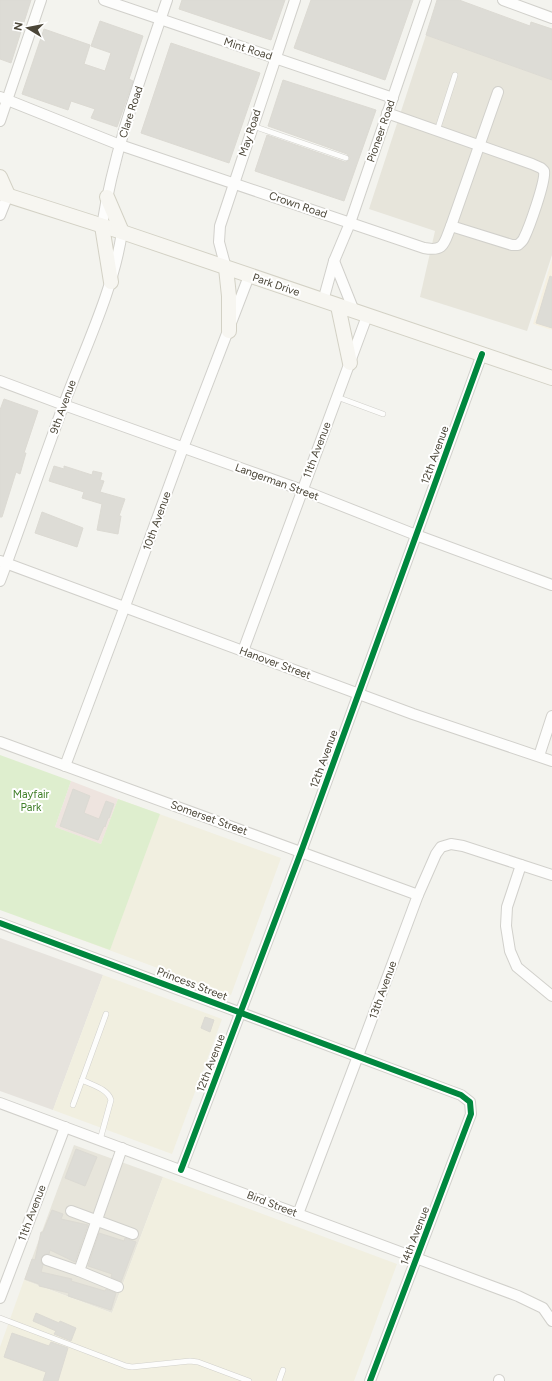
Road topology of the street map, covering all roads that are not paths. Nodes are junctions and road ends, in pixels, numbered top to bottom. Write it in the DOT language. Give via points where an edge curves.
graph roads {
  1 [pos="41,0"];
  2 [pos="104,0"];
  3 [pos="167,0"];
  4 [pos="295,0"];
  5 [pos="426,0"];
  6 [pos="503,0"];
  7 [pos="552,18"];
  8 [pos="161,20"];
  9 [pos="275,58"];
  10 [pos="454,75"];
  11 [pos="498,92"];
  12 [pos="3,98"];
  13 [pos="392,98"];
  14 [pos="387,113"];
  15 [pos="0,121"];
  16 [pos="253,126"];
  17 [pos="437,131"];
  18 [pos="120,145"];
  19 [pos="479,146"];
  20 [pos="346,158"];
  21 [pos="0,177"];
  22 [pos="234,183"];
  23 [pos="4,194"];
  24 [pos="106,197"];
  25 [pos="0,216"];
  26 [pos="350,223"];
  27 [pos="102,226"];
  28 [pos="451,226"];
  29 [pos="122,232"];
  30 [pos="334,261"];
  31 [pos="226,268"];
  32 [pos="249,276"];
  33 [pos="111,282"];
  34 [pos="323,301"];
  35 [pos="338,306"];
  36 [pos="354,311"];
  37 [pos="367,316"];
  38 [pos="229,331"];
  39 [pos="482,354"];
  40 [pos="350,363"];
  41 [pos="552,378"];
  42 [pos="0,381"];
  43 [pos="337,397"];
  44 [pos="64,405"];
  45 [pos="382,414"];
  46 [pos="183,448"];
  47 [pos="302,490"];
  48 [pos="416,535"];
  49 [pos="3,562"];
  50 [pos="0,581"];
  51 [pos="552,585"];
  52 [pos="125,606"];
  53 [pos="243,651"];
  54 [pos="358,694"];
  55 [pos="552,716"];
  56 [pos="0,742"];
  57 [pos="539,756"];
  58 [pos="552,761"];
  59 [pos="65,766"];
  60 [pos="301,852"];
  61 [pos="521,865"];
  62 [pos="552,876"];
  63 [pos="418,895"];
  64 [pos="0,922"];
  65 [pos="552,996"];
  66 [pos="241,1013"];
  67 [pos="106,1014"];
  68 [pos="358,1056"];
  69 [pos="82,1080"];
  70 [pos="466,1099"];
  71 [pos="0,1102"];
  72 [pos="73,1105"];
  73 [pos="65,1127"];
  74 [pos="100,1140"];
  75 [pos="122,1148"];
  76 [pos="181,1170"];
  77 [pos="71,1211"];
  78 [pos="298,1214"];
  79 [pos="97,1221"];
  80 [pos="133,1234"];
  81 [pos="417,1259"];
  82 [pos="47,1260"];
  83 [pos="79,1271"];
  84 [pos="2,1285"];
  85 [pos="118,1287"];
  86 [pos="0,1298"];
  87 [pos="0,1318"];
  88 [pos="552,1321"];
  89 [pos="283,1370"];
  90 [pos="249,1381"];
  91 [pos="279,1381"];
  92 [pos="370,1381"];
  1 -- 12 [label="street"];
  2 -- 8 [label="street, Mint Road"];
  3 -- 8 [label="street, Clare Road"];
  4 -- 9 [label="street, May Road"];
  5 -- 13 [label="street, Pioneer Road"];
  6 -- 7 [label="street"];
  8 -- 9 [label="street, Mint Road"];
  8 -- 18 [label="street, Clare Road"];
  9 -- 13 [label="street, Mint Road"];
  9 -- 16 [label="street, May Road"];
  10 -- 17 [label="lane"];
  11 -- 19 [label="street, Crown Road"];
  12 -- 15 [label="street"];
  12 -- 18 [label="street, Crown Road"];
  13 -- 14 [label="street, Pioneer Road"];
  14 -- 17 [label="street"];
  14 -- 26 [label="street, Pioneer Road"];
  16 -- 20 [label="lane"];
  16 -- 22 [label="street, May Road"];
  17 -- 19 [label="street"];
  18 -- 22 [label="street, Crown Road"];
  18 -- 24 [label="street, Clare Road"];
  19 -- 28 [label="street, Crown Road"];
  19 -- 28 [label="street" via="532,164 544,171 545,175 524,240 518,245 512,245"];
  21 -- 23 [label="street"];
  22 -- 26 [label="street, Crown Road"];
  22 -- 31 [label="street, May Road" via="219,234"];
  23 -- 25 [label="street"];
  23 -- 27 [label="street, Park Drive"];
  24 -- 27 [label="street, Clare Road"];
  24 -- 29 [label="street"];
  26 -- 28 [label="street, Crown Road" via="433,250 443,245"];
  26 -- 30 [label="street, Pioneer Road"];
  27 -- 29 [label="street, Park Drive"];
  27 -- 33 [label="street"];
  29 -- 31 [label="street, Park Drive"];
  29 -- 33 [label="street, 9th Avenue"];
  30 -- 34 [label="street, Pioneer Road"];
  30 -- 36 [label="street"];
  31 -- 32 [label="street, Park Drive"];
  31 -- 38 [label="street"];
  32 -- 34 [label="street, Park Drive"];
  32 -- 38 [label="street, 10th Avenue"];
  33 -- 44 [label="street, 9th Avenue"];
  34 -- 35 [label="street, Park Drive"];
  35 -- 36 [label="street, Park Drive"];
  35 -- 40 [label="street"];
  36 -- 37 [label="street, Park Drive"];
  37 -- 39 [label="street, Park Drive"];
  37 -- 40 [label="street, 11th Avenue"];
  38 -- 46 [label="street, 10th Avenue"];
  39 -- 41 [label="street, Park Drive"];
  39 -- 48 [label="street, 12th Avenue"];
  40 -- 43 [label="street, 11th Avenue"];
  42 -- 44 [label="street, Langerman Street"];
  43 -- 45 [label="lane"];
  43 -- 47 [label="street, 11th Avenue"];
  44 -- 46 [label="street, Langerman Street"];
  44 -- 49 [label="street, 9th Avenue"];
  46 -- 47 [label="street, Langerman Street"];
  46 -- 52 [label="street, 10th Avenue"];
  47 -- 48 [label="street, Langerman Street"];
  47 -- 53 [label="street, 11th Avenue"];
  48 -- 51 [label="street, Langerman Street"];
  48 -- 54 [label="street, 12th Avenue"];
  49 -- 50 [label="street, 9th Avenue"];
  49 -- 52 [label="street, Hanover Street"];
  52 -- 53 [label="street, Hanover Street"];
  52 -- 59 [label="street, 10th Avenue"];
  53 -- 54 [label="street, Hanover Street"];
  54 -- 57 [label="street, Hanover Street"];
  54 -- 60 [label="street, 12th Avenue"];
  55 -- 57 [label="street"];
  56 -- 59 [label="street, Somerset Street"];
  57 -- 58 [label="street, Hanover Street"];
  59 -- 60 [label="street, Somerset Street"];
  60 -- 63 [label="street, Somerset Street"];
  60 -- 66 [label="street, 12th Avenue"];
  61 -- 62 [label="street, 13th Avenue"];
  61 -- 63 [label="street, 13th Avenue" via="456,844 446,845 436,854"];
  61 -- 65 [label="street" via="507,906 506,926 510,951 517,967"];
  63 -- 68 [label="street, 13th Avenue"];
  64 -- 66 [label="street, Princess Street"];
  66 -- 68 [label="street, Princess Street"];
  66 -- 76 [label="street, 12th Avenue"];
  67 -- 69 [label="lane"];
  68 -- 70 [label="street, Princess Street"];
  68 -- 78 [label="street, 13th Avenue"];
  69 -- 72 [label="lane"];
  69 -- 74 [label="lane" via="110,1095 111,1100"];
  70 -- 81 [label="street, 14th Avenue" via="470,1102 471,1114"];
  71 -- 73 [label="street, Bird Street"];
  73 -- 74 [label="street, Bird Street"];
  73 -- 84 [label="street, 11th Avenue"];
  74 -- 75 [label="street, Bird Street"];
  75 -- 76 [label="street, Bird Street"];
  75 -- 79 [label="street"];
  76 -- 78 [label="street, Bird Street"];
  77 -- 79 [label="street"];
  78 -- 81 [label="street, Bird Street"];
  79 -- 80 [label="street"];
  79 -- 83 [label="street"];
  81 -- 88 [label="street, Bird Street" via="518,1296 543,1308"];
  81 -- 92 [label="street, 14th Avenue"];
  82 -- 83 [label="street"];
  83 -- 85 [label="street"];
  84 -- 86 [label="street, 11th Avenue"];
  87 -- 90 [label="lane" via="126,1366 198,1362"];
  89 -- 91 [label="lane"];
}
